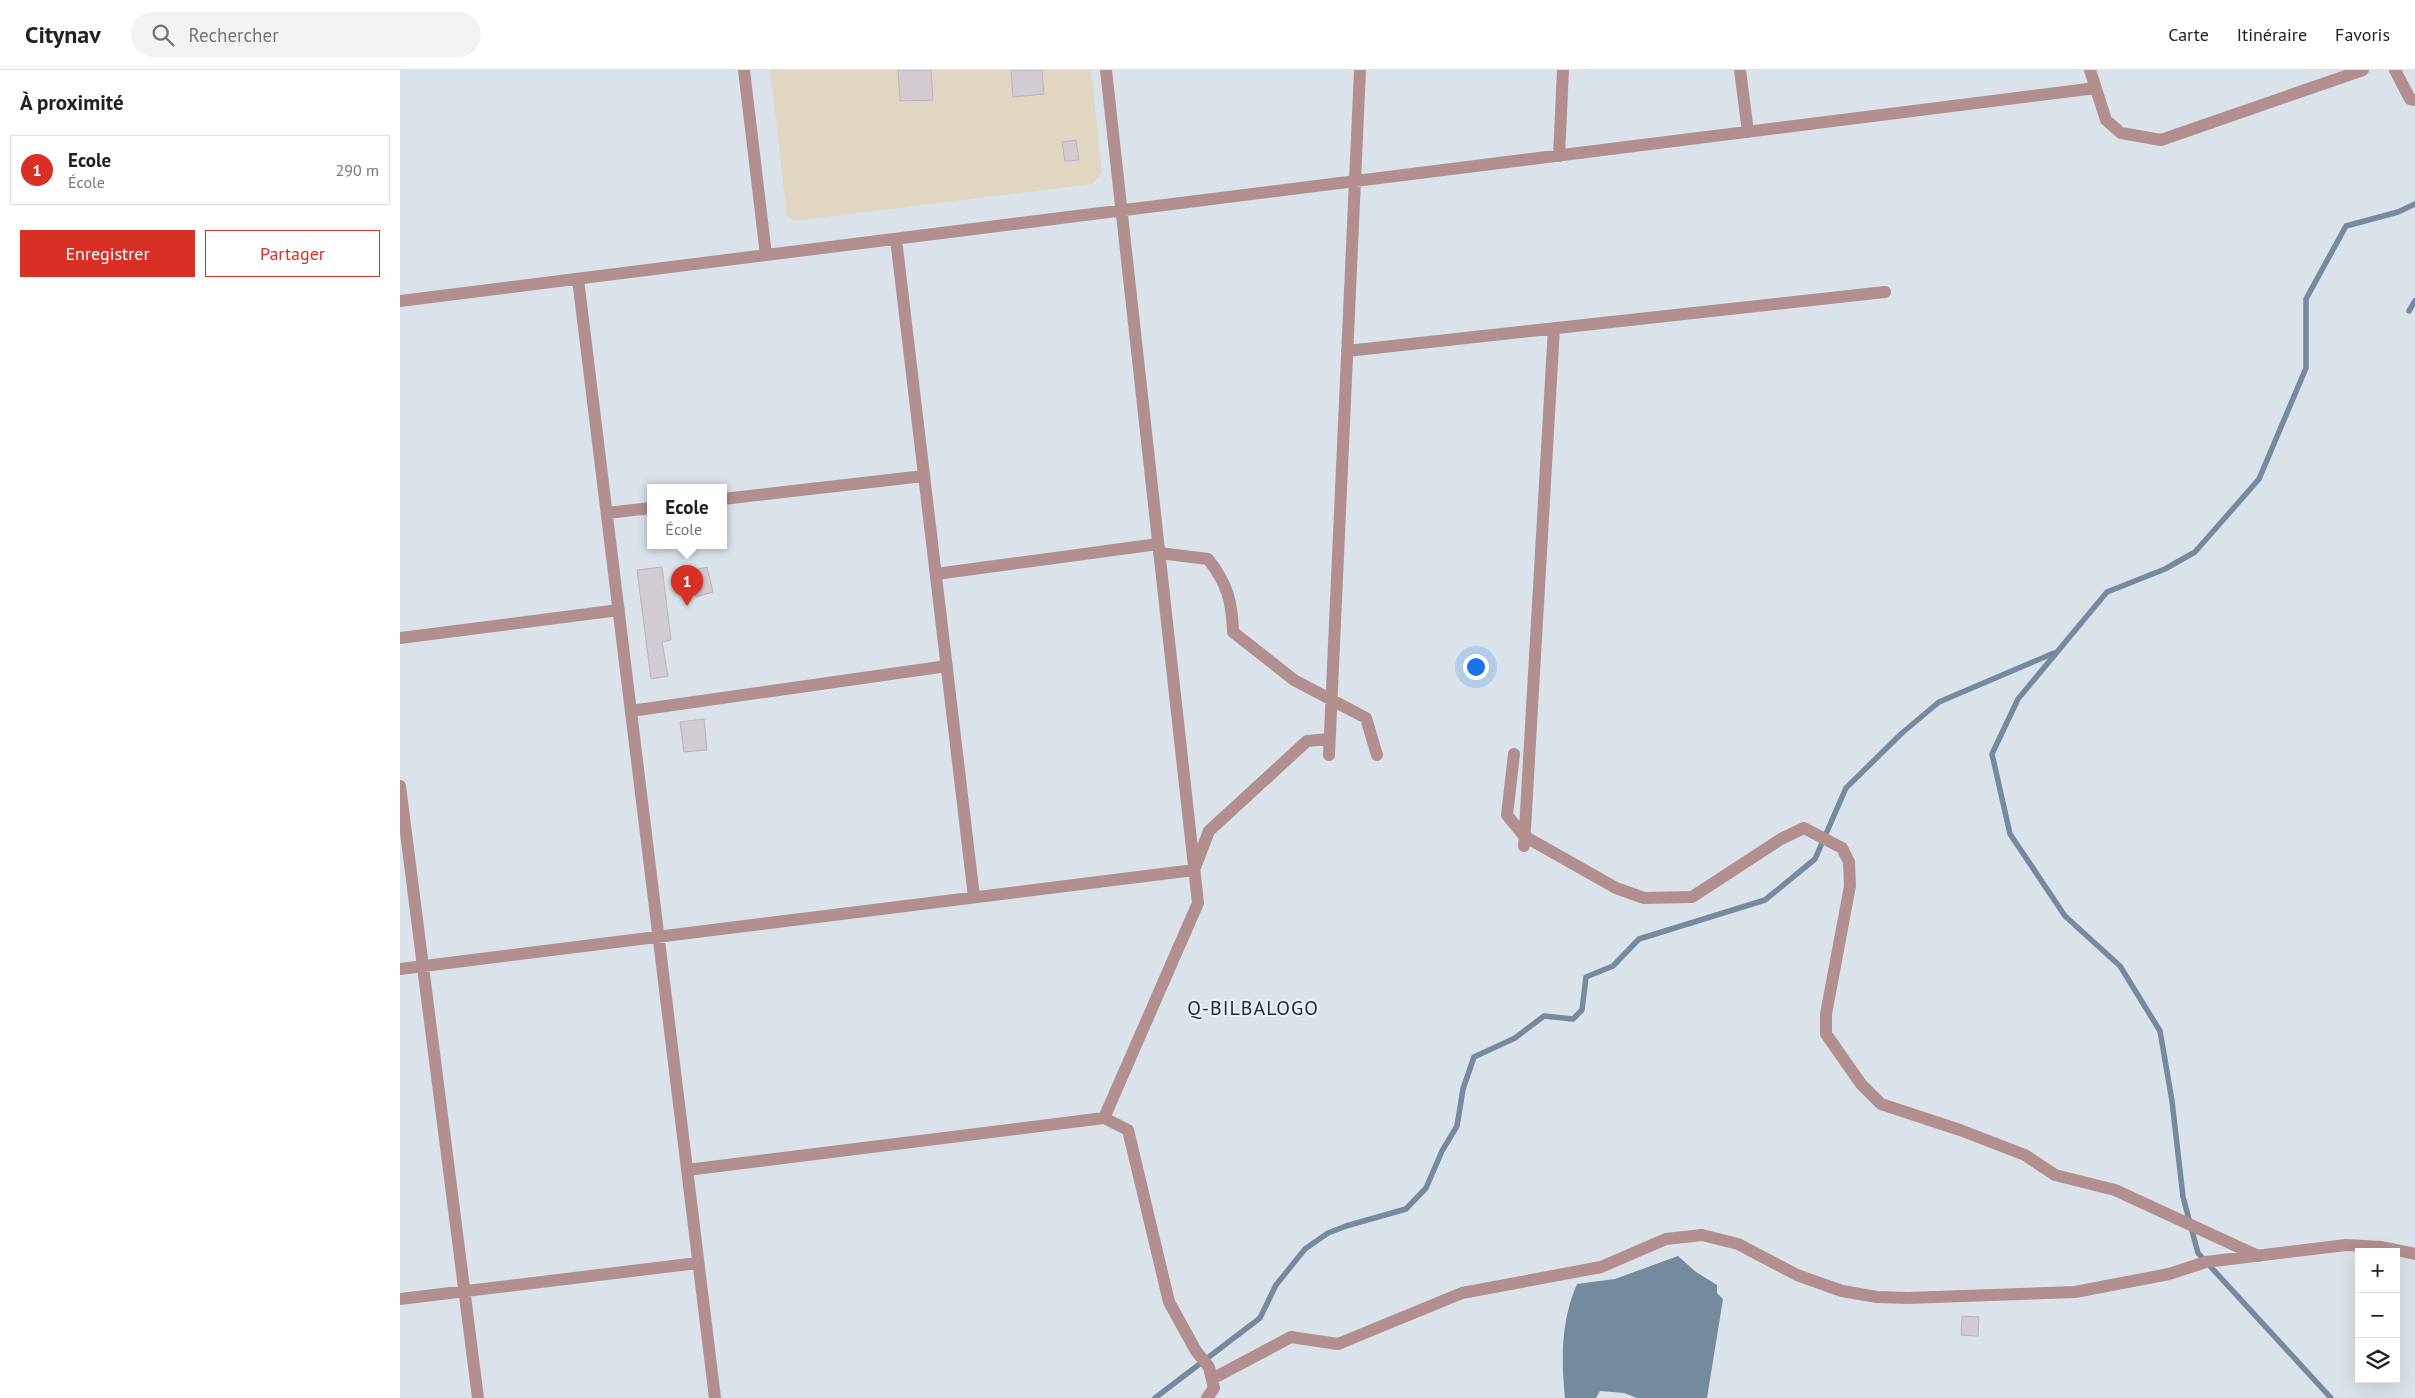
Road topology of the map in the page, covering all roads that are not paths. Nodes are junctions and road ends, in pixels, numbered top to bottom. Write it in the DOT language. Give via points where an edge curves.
graph roads {
  1 [pos="744,70"];
  2 [pos="1106,70"];
  3 [pos="1360,70"];
  4 [pos="1562,70"];
  5 [pos="1740,70"];
  6 [pos="2090,70"];
  7 [pos="2363,70"];
  8 [pos="2395,70"];
  9 [pos="2096,88"];
  10 [pos="2415,100"];
  11 [pos="1748,132"];
  12 [pos="1559,156"];
  13 [pos="1355,181"];
  14 [pos="1121,210"];
  15 [pos="896,239"];
  16 [pos="766,255"];
  17 [pos="578,279"];
  18 [pos="1885,292"];
  19 [pos="400,301"];
  20 [pos="1554,328"];
  21 [pos="1347,350"];
  22 [pos="924,476"];
  23 [pos="727,499"];
  24 [pos="647,508"];
  25 [pos="607,513"];
  26 [pos="1159,548"];
  27 [pos="936,574"];
  28 [pos="619,610"];
  29 [pos="400,638"];
  30 [pos="947,666"];
  31 [pos="1331,698"];
  32 [pos="631,711"];
  33 [pos="1329,739"];
  34 [pos="1514,754"];
  35 [pos="1328,755"];
  36 [pos="1377,755"];
  37 [pos="400,786"];
  38 [pos="1524,841"];
  39 [pos="1194,870"];
  40 [pos="974,897"];
  41 [pos="659,936"];
  42 [pos="423,966"];
  43 [pos="400,969"];
  44 [pos="1104,1118"];
  45 [pos="687,1170"];
  46 [pos="2415,1254"];
  47 [pos="2258,1256"];
  48 [pos="698,1263"];
  49 [pos="464,1292"];
  50 [pos="400,1299"];
  51 [pos="1211,1373"];
  52 [pos="478,1398"];
  53 [pos="715,1398"];
  54 [pos="1207,1398"];
  1 -- 16 [label="street"];
  2 -- 14 [label="street"];
  3 -- 13 [label="street"];
  4 -- 12 [label="street"];
  5 -- 11 [label="street"];
  6 -- 9 [label="street"];
  7 -- 9 [label="street" via="2161,140 2121,133 2106,120"];
  8 -- 10 [label="street" via="2410,99"];
  9 -- 11 [label="street"];
  11 -- 12 [label="street"];
  12 -- 13 [label="street"];
  13 -- 14 [label="street"];
  13 -- 21 [label="street"];
  14 -- 15 [label="street"];
  14 -- 26 [label="street"];
  15 -- 16 [label="street"];
  15 -- 22 [label="street"];
  16 -- 17 [label="street"];
  17 -- 19 [label="street"];
  17 -- 25 [label="street"];
  18 -- 20 [label="street"];
  20 -- 21 [label="street"];
  20 -- 38 [label="street"];
  21 -- 31 [label="street"];
  22 -- 23 [label="street"];
  22 -- 27 [label="street"];
  24 -- 25 [label="street"];
  25 -- 28 [label="street"];
  26 -- 27 [label="street"];
  26 -- 31 [label="street" via="1208,559 1220,574 1232,606 1233,632 1294,680"];
  26 -- 39 [label="street"];
  27 -- 30 [label="street"];
  28 -- 29 [label="street"];
  28 -- 32 [label="street"];
  30 -- 32 [label="street"];
  30 -- 40 [label="street"];
  31 -- 33 [label="street"];
  31 -- 36 [label="street" via="1366,718"];
  32 -- 41 [label="street"];
  33 -- 35 [label="street"];
  33 -- 39 [label="street" via="1307,741 1209,831"];
  34 -- 38 [label="street" via="1507,816"];
  37 -- 42 [label="street"];
  38 -- 47 [label="street" via="1616,888 1644,898 1692,897 1781,839 1804,828 1824,837 1842,848 1849,862 1850,886 1826,1014 1826,1034 1861,1084 1881,1104 2025,1155 2054,1176 2115,1190"];
  39 -- 40 [label="street"];
  39 -- 44 [label="street" via="1198,903"];
  40 -- 41 [label="street"];
  41 -- 42 [label="street"];
  41 -- 45 [label="street"];
  42 -- 43 [label="street"];
  42 -- 49 [label="street"];
  44 -- 45 [label="street"];
  44 -- 51 [label="street" via="1128,1130 1169,1302"];
  45 -- 48 [label="street"];
  46 -- 47 [label="street" via="2382,1247 2346,1245"];
  47 -- 51 [label="street" via="2206,1262 2169,1274 2075,1292 1907,1298 1842,1291 1797,1275 1738,1244 1702,1235 1666,1239 1601,1267 1462,1293 1338,1344 1291,1337"];
  48 -- 49 [label="street"];
  48 -- 53 [label="street"];
  49 -- 50 [label="street"];
  49 -- 52 [label="street"];
  51 -- 54 [label="street" via="1214,1388"];
}
